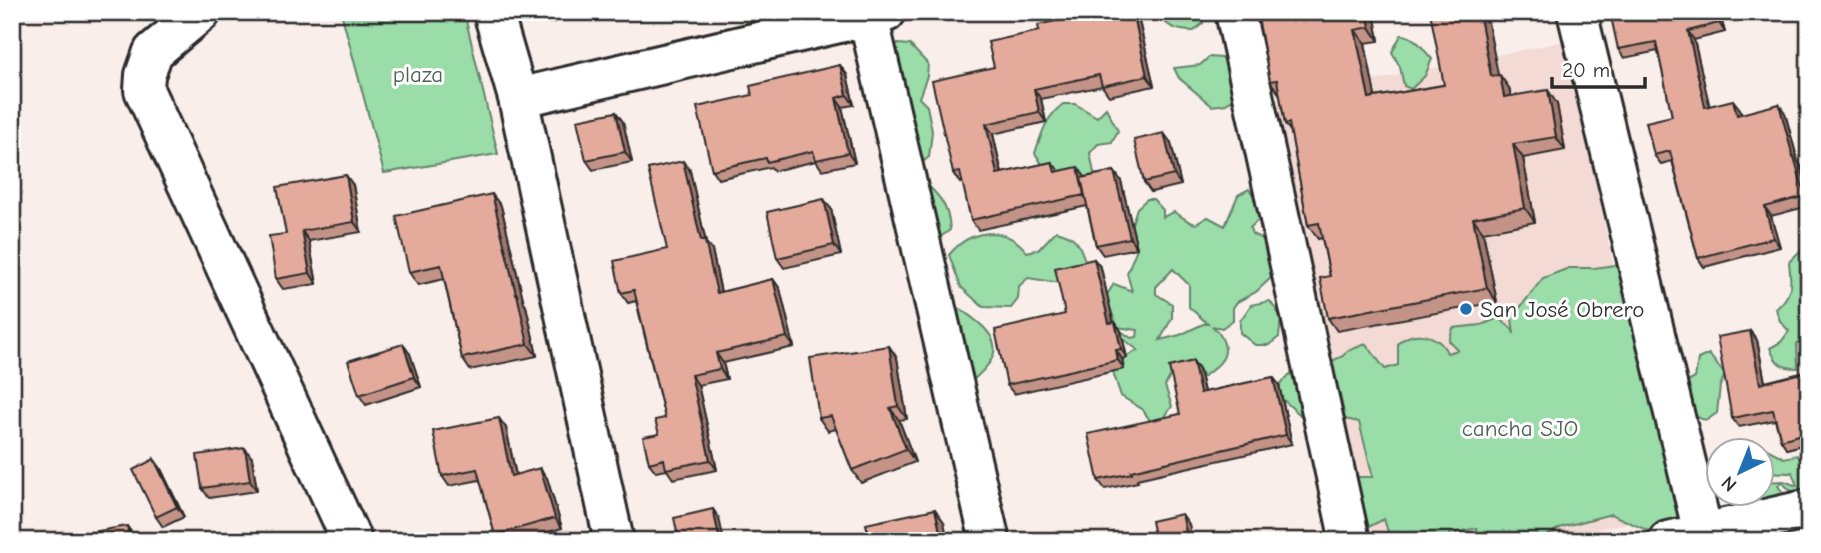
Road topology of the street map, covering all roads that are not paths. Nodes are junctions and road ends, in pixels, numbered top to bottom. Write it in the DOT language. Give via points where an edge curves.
graph roads {
  1 [pos="201,12"];
  2 [pos="493,12"];
  3 [pos="1235,12"];
  4 [pos="1577,12"];
  5 [pos="874,14"];
  6 [pos="519,98"];
  7 [pos="1809,509"];
  8 [pos="1692,538"];
  9 [pos="352,541"];
  10 [pos="614,541"];
  11 [pos="990,541"];
  12 [pos="1350,541"];
  1 -- 9 [label="street" via="153,52 144,90"];
  2 -- 6 [label="street"];
  3 -- 12 [label="street"];
  4 -- 8 [label="street"];
  5 -- 6 [label="street"];
  5 -- 11 [label="street"];
  6 -- 10 [label="street"];
  7 -- 8 [label="street"];
}
